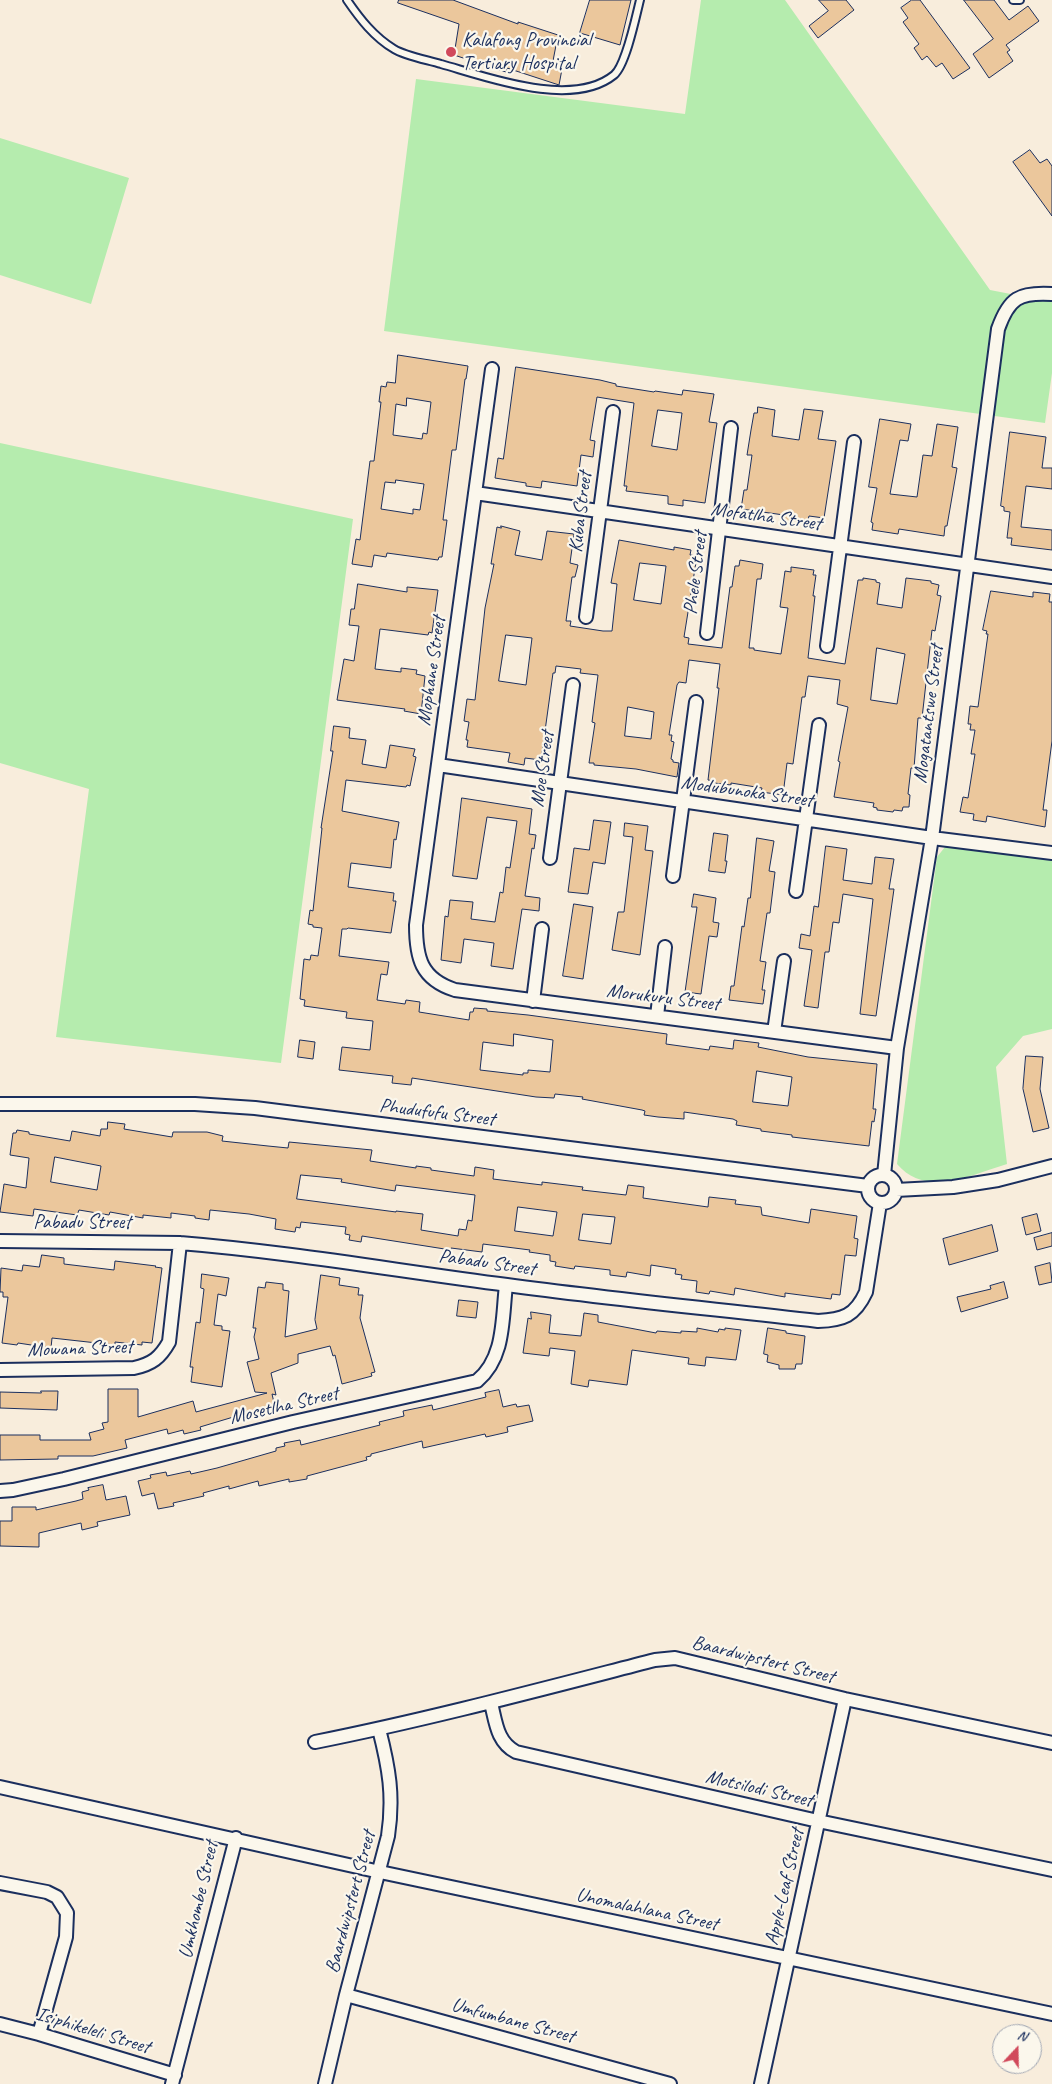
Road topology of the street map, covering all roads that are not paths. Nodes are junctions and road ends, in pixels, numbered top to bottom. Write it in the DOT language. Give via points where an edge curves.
graph roads {
  1 [pos="347,0"];
  2 [pos="640,0"];
  3 [pos="1013,0"];
  4 [pos="1020,0"];
  5 [pos="1052,294"];
  6 [pos="492,369"];
  7 [pos="613,412"];
  8 [pos="731,428"];
  9 [pos="854,442"];
  10 [pos="475,493"];
  11 [pos="600,512"];
  12 [pos="720,530"];
  13 [pos="841,547"];
  14 [pos="967,566"];
  15 [pos="1052,577"];
  16 [pos="586,617"];
  17 [pos="707,633"];
  18 [pos="826,646"];
  19 [pos="573,685"];
  20 [pos="696,702"];
  21 [pos="820,725"];
  22 [pos="438,765"];
  23 [pos="560,783"];
  24 [pos="684,801"];
  25 [pos="806,819"];
  26 [pos="932,838"];
  27 [pos="1052,852"];
  28 [pos="550,858"];
  29 [pos="673,876"];
  30 [pos="796,891"];
  31 [pos="542,930"];
  32 [pos="665,947"];
  33 [pos="784,961"];
  34 [pos="428,975"];
  35 [pos="533,1001"];
  36 [pos="656,1016"];
  37 [pos="774,1032"];
  38 [pos="897,1048"];
  39 [pos="0,1104"];
  40 [pos="1052,1166"];
  41 [pos="884,1175"];
  42 [pos="868,1186"];
  43 [pos="896,1190"];
  44 [pos="880,1203"];
  45 [pos="0,1241"];
  46 [pos="180,1243"];
  47 [pos="506,1285"];
  48 [pos="0,1370"];
  49 [pos="0,1491"];
  50 [pos="845,1699"];
  51 [pos="491,1702"];
  52 [pos="379,1729"];
  53 [pos="315,1742"];
  54 [pos="1052,1743"];
  55 [pos="0,1787"];
  56 [pos="818,1821"];
  57 [pos="236,1838"];
  58 [pos="1052,1870"];
  59 [pos="380,1872"];
  60 [pos="0,1882"];
  61 [pos="788,1959"];
  62 [pos="346,1995"];
  63 [pos="1052,2014"];
  64 [pos="0,2024"];
  65 [pos="39,2034"];
  66 [pos="173,2080"];
  67 [pos="324,2084"];
  68 [pos="670,2084"];
  69 [pos="760,2084"];
  1 -- 2 [label="lane" via="365,26 395,50 540,90 601,83 616,73 632,38"];
  3 -- 4 [label="lane"];
  5 -- 14 [label="street, Mogatantswe Street" via="1033,293 1015,299 1005,310 998,329"];
  6 -- 10 [label="street, Mophane Street"];
  7 -- 11 [label="street, Kuba Street"];
  8 -- 12 [label="street, Phele Street"];
  9 -- 13 [label="street"];
  10 -- 11 [label="street, Mofatlha Street"];
  10 -- 22 [label="street, Mophane Street"];
  11 -- 12 [label="street, Mofatlha Street"];
  11 -- 16 [label="street, Kuba Street"];
  12 -- 13 [label="street, Mofatlha Street"];
  12 -- 17 [label="street, Phele Street"];
  13 -- 14 [label="street, Mofatlha Street"];
  13 -- 18 [label="street"];
  14 -- 15 [label="street, Mofatlha Street"];
  14 -- 26 [label="street, Mogatantswe Street"];
  19 -- 23 [label="street, Moe Street"];
  20 -- 24 [label="street"];
  21 -- 25 [label="street"];
  22 -- 23 [label="street, Modubunoka Street"];
  22 -- 34 [label="street, Mophane Street" via="416,925 420,963"];
  23 -- 24 [label="street, Modubunoka Street"];
  23 -- 28 [label="street, Moe Street"];
  24 -- 25 [label="street, Modubunoka Street"];
  24 -- 29 [label="street"];
  25 -- 26 [label="street, Modubunoka Street"];
  25 -- 30 [label="street"];
  26 -- 27 [label="street, Modubunoka Street"];
  26 -- 38 [label="street, Mogatantswe Street"];
  31 -- 35 [label="street"];
  32 -- 36 [label="street"];
  33 -- 37 [label="street"];
  34 -- 35 [label="street, Morukuru Street" via="436,983 455,990"];
  35 -- 36 [label="street, Morukuru Street"];
  36 -- 37 [label="street, Morukuru Street"];
  37 -- 38 [label="street, Morukuru Street"];
  38 -- 41 [label="street, Mogatantswe Street"];
  39 -- 42 [label="street, Phudufufu Street" via="194,1104 256,1108"];
  40 -- 43 [label="street" via="953,1187"];
  41 -- 42 [label="street" via="872,1178"];
  41 -- 43 [label="street" via="893,1181"];
  42 -- 44 [label="street" via="869,1195"];
  43 -- 44 [label="street" via="888,1201"];
  44 -- 47 [label="street, Pabadu Street" via="866,1292 860,1305 836,1320 818,1321"];
  45 -- 46 [label="street, Pabadu Street"];
  46 -- 47 [label="street, Pabadu Street" via="371,1264"];
  46 -- 48 [label="street, Mowana Street" via="169,1342 162,1356 149,1365 134,1368"];
  47 -- 49 [label="street, Mosetlha Street" via="499,1348 487,1373 477,1380 64,1479"];
  50 -- 51 [label="street, Baardwipstert Street" via="675,1658 655,1660"];
  50 -- 54 [label="street, Baardwipstert Street"];
  50 -- 56 [label="street, Apple-Leaf Street"];
  51 -- 52 [label="street, Baardwipstert Street"];
  51 -- 56 [label="street, Motsilodi Street" via="499,1735 508,1748 516,1752"];
  52 -- 53 [label="street, Baardwipstert Street"];
  52 -- 59 [label="street, Baardwipstert Street" via="389,1766 392,1813"];
  55 -- 57 [label="street, Umkhombe Street"];
  56 -- 58 [label="street, Motsilodi Street"];
  56 -- 61 [label="street, Apple-Leaf Street"];
  57 -- 59 [label="street, Unomalahlana Street"];
  57 -- 66 [label="street, Umkhombe Street"];
  59 -- 61 [label="street, Unomalahlana Street"];
  59 -- 62 [label="street, Baardwipstert Street"];
  60 -- 65 [label="street" via="58,1897 68,1913 66,1937"];
  61 -- 63 [label="street, Unomalahlana Street"];
  61 -- 69 [label="street, Apple-Leaf Street"];
  62 -- 67 [label="street, Baardwipstert Street"];
  62 -- 68 [label="street, Umfumbane Street"];
  64 -- 65 [label="street, Isiphikeleli Street"];
  65 -- 66 [label="street, Isiphikeleli Street"];
}
